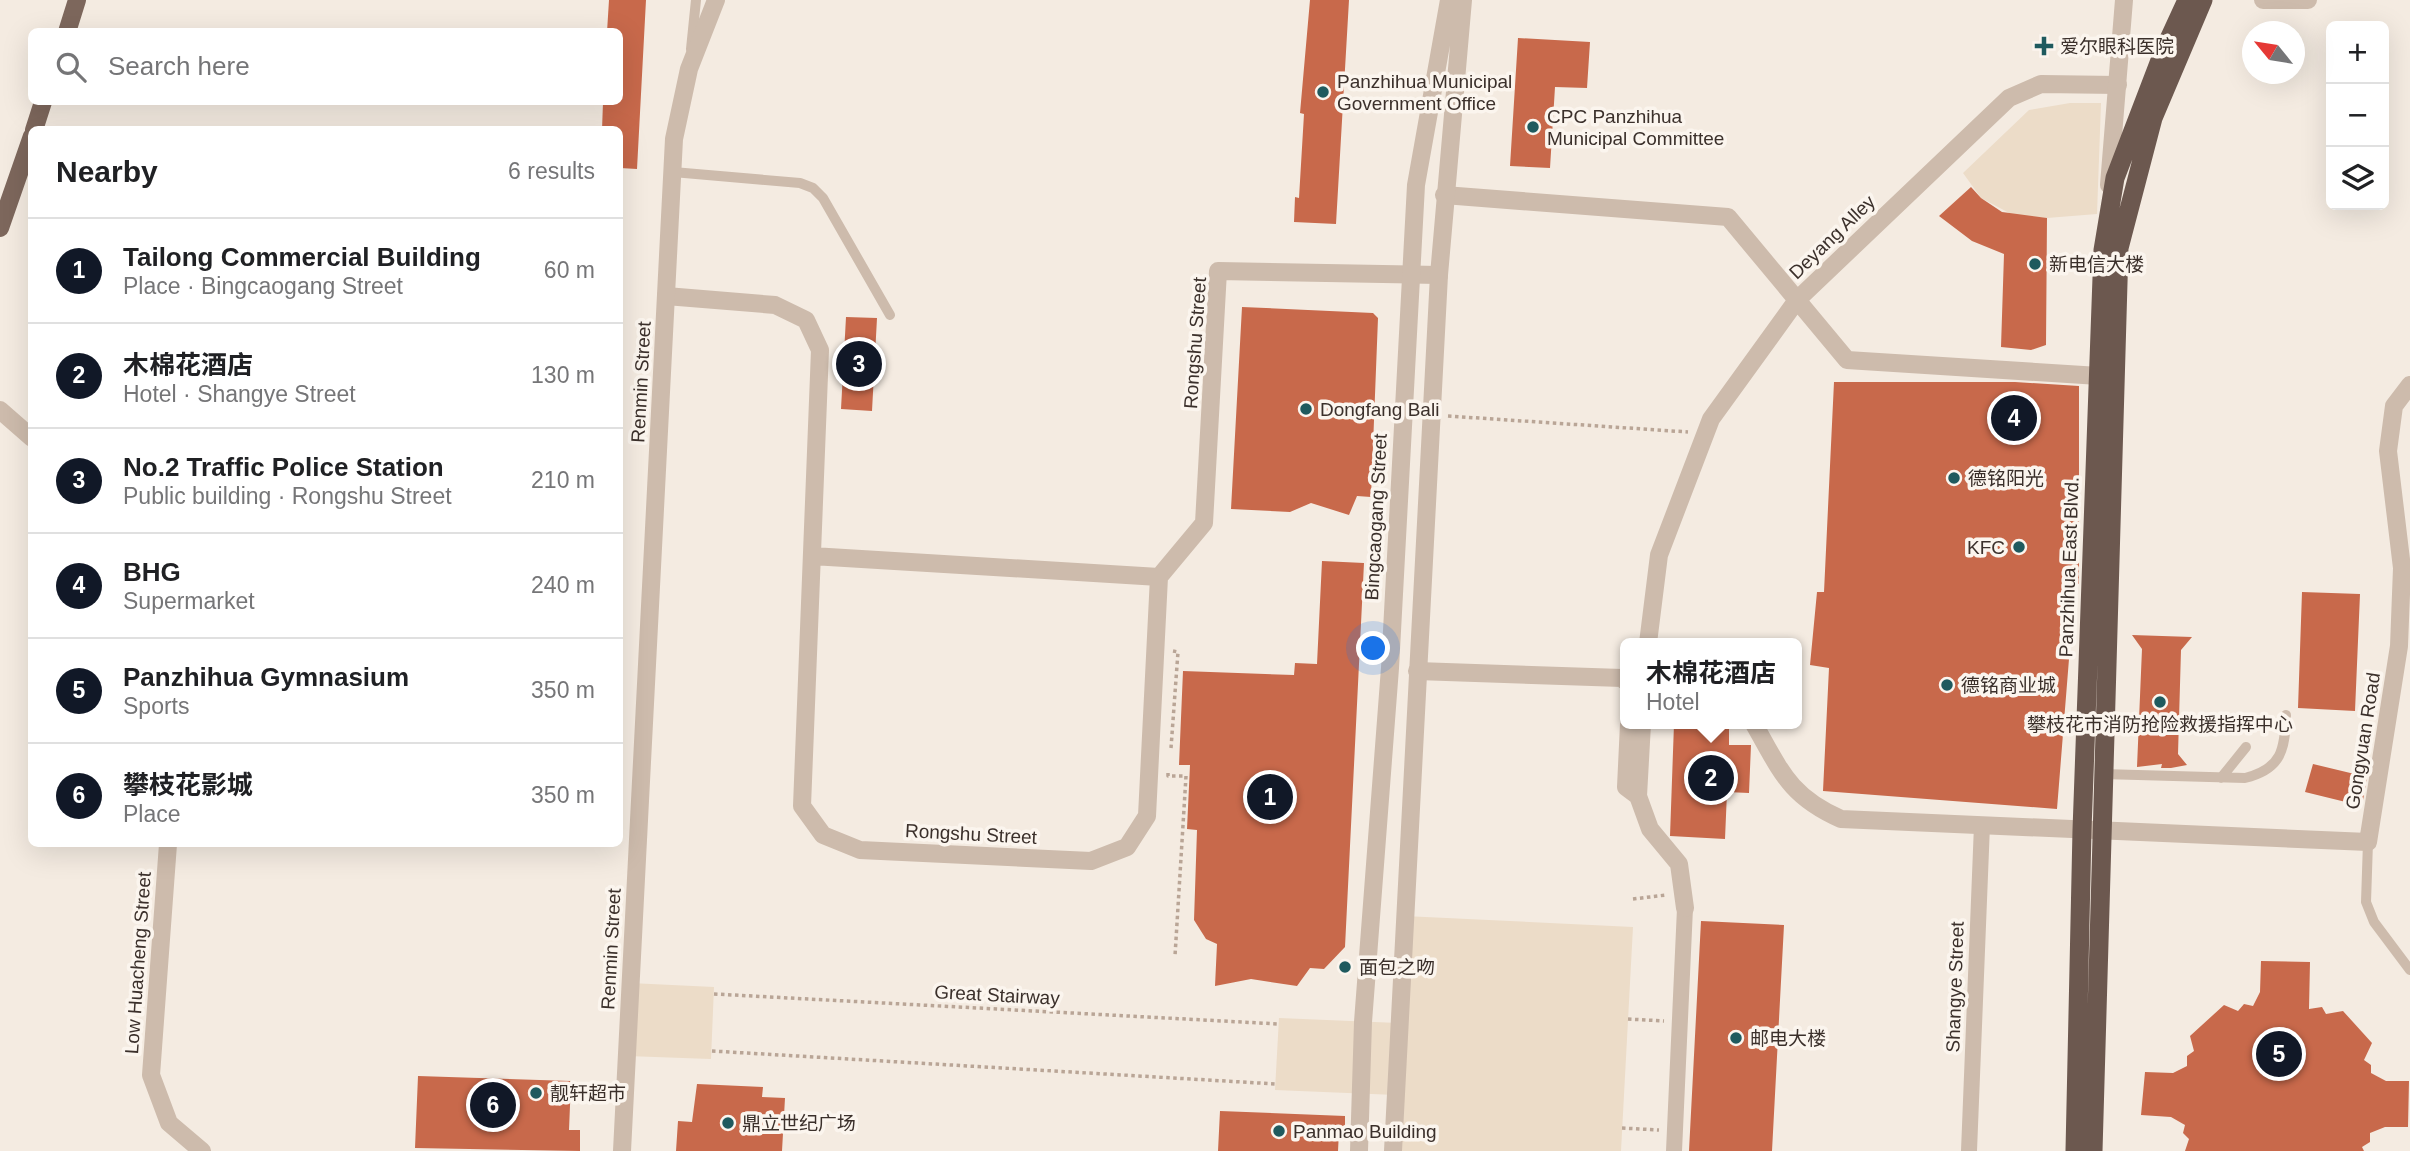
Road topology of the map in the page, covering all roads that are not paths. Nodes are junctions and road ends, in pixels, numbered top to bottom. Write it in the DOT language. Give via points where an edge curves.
graph roads {
  1 [pos="78,0"];
  2 [pos="696,0"];
  3 [pos="716,0"];
  4 [pos="1449,0"];
  5 [pos="1463,0"];
  6 [pos="1472,0"];
  7 [pos="2124,0"];
  8 [pos="2187,0"];
  9 [pos="2203,0"];
  10 [pos="2263,0"];
  11 [pos="2308,0"];
  12 [pos="68,28"];
  13 [pos="1457,64"];
  14 [pos="689,69"];
  15 [pos="2118,85"];
  16 [pos="42,105"];
  17 [pos="35,126"];
  18 [pos="28,148"];
  19 [pos="673,172"];
  20 [pos="1444,195"];
  21 [pos="0,228"];
  22 [pos="2103,250"];
  23 [pos="1409,275"];
  24 [pos="1439,275"];
  25 [pos="666,296"];
  26 [pos="1797,300"];
  27 [pos="890,315"];
  28 [pos="2098,376"];
  29 [pos="2410,385"];
  30 [pos="0,410"];
  31 [pos="28,434"];
  32 [pos="812,556"];
  33 [pos="1159,577"];
  34 [pos="1649,638"];
  35 [pos="1418,671"];
  36 [pos="1620,678"];
  37 [pos="2286,715"];
  38 [pos="1629,729"];
  39 [pos="1642,729"];
  40 [pos="1757,729"];
  41 [pos="2246,747"];
  42 [pos="2094,773"];
  43 [pos="2221,778"];
  44 [pos="1638,796"];
  45 [pos="1982,825"];
  46 [pos="2092,830"];
  47 [pos="2368,842"];
  48 [pos="168,847"];
  49 [pos="1685,908"];
  50 [pos="2410,970"];
  51 [pos="202,1151"];
  52 [pos="622,1151"];
  53 [pos="1359,1151"];
  54 [pos="1393,1151"];
  55 [pos="1674,1151"];
  56 [pos="1969,1151"];
  57 [pos="2075,1151"];
  58 [pos="2093,1151"];
  1 -- 12 [label="main road"];
  2 -- 14 [label="lane"];
  3 -- 14 [label="street, Renmin Street"];
  4 -- 23 [label="street, Bingcaogang Street" via="1416,185"];
  5 -- 13 [label="street"];
  6 -- 13 [label="street"];
  7 -- 15 [label="street"];
  8 -- 22 [label="highway, Panzhihua East Blvd." via="2115,178"];
  9 -- 42 [label="highway, Panzhihua East Blvd." via="2154,118 2119,248"];
  10 -- 11 [label="street"];
  13 -- 20 [label="street"];
  14 -- 19 [label="street, Renmin Street" via="674,139"];
  15 -- 22 [label="street"];
  15 -- 26 [label="street, Deyang Alley" via="2041,85 2009,98"];
  16 -- 17 [label="main road"];
  18 -- 21 [label="main road"];
  19 -- 25 [label="street, Renmin Street"];
  19 -- 27 [label="lane" via="813,188"];
  20 -- 24 [label="street"];
  20 -- 26 [label="street, Deyang Alley" via="1728,217"];
  22 -- 28 [label="highway, Panzhihua East Blvd."];
  23 -- 24 [label="street, Rongshu Street"];
  23 -- 33 [label="street, Rongshu Street" via="1219,271 1204,523"];
  23 -- 53 [label="street, Bingcaogang Street"];
  24 -- 35 [label="street"];
  25 -- 32 [label="street, Rongshu Street" via="775,305 806,320 820,351"];
  25 -- 52 [label="street, Renmin Street"];
  26 -- 28 [label="street" via="1846,360"];
  26 -- 34 [label="street" via="1704,433 1659,555"];
  28 -- 42 [label="highway, Panzhihua East Blvd."];
  29 -- 47 [label="street, Gongyuan Road" via="2394,406 2388,451 2402,568 2399,646"];
  30 -- 31 [label="street"];
  32 -- 33 [label="street"];
  32 -- 33 [label="street, Rongshu Street" via="802,806 823,835 860,850 1091,860 1127,847 1147,817"];
  35 -- 36 [label="street"];
  35 -- 54 [label="street"];
  37 -- 43 [label="lane" via="2285,740 2273,766 2260,775"];
  38 -- 44 [label="street" via="1626,787"];
  39 -- 44 [label="street"];
  40 -- 45 [label="street" via="1792,788 1813,807 1841,819"];
  41 -- 43 [label="lane"];
  42 -- 43 [label="lane"];
  42 -- 46 [label="highway, Panzhihua East Blvd."];
  44 -- 49 [label="street" via="1650,829 1679,864"];
  45 -- 46 [label="street"];
  45 -- 56 [label="street, Shangye Street"];
  46 -- 47 [label="street"];
  46 -- 57 [label="highway, Panzhihua East Blvd."];
  46 -- 58 [label="highway, Panzhihua East Blvd."];
  47 -- 50 [label="lane" via="2366,902 2374,922"];
  48 -- 51 [label="street, Low Huacheng Street" via="150,1075 169,1123"];
  49 -- 55 [label="street"];
}
